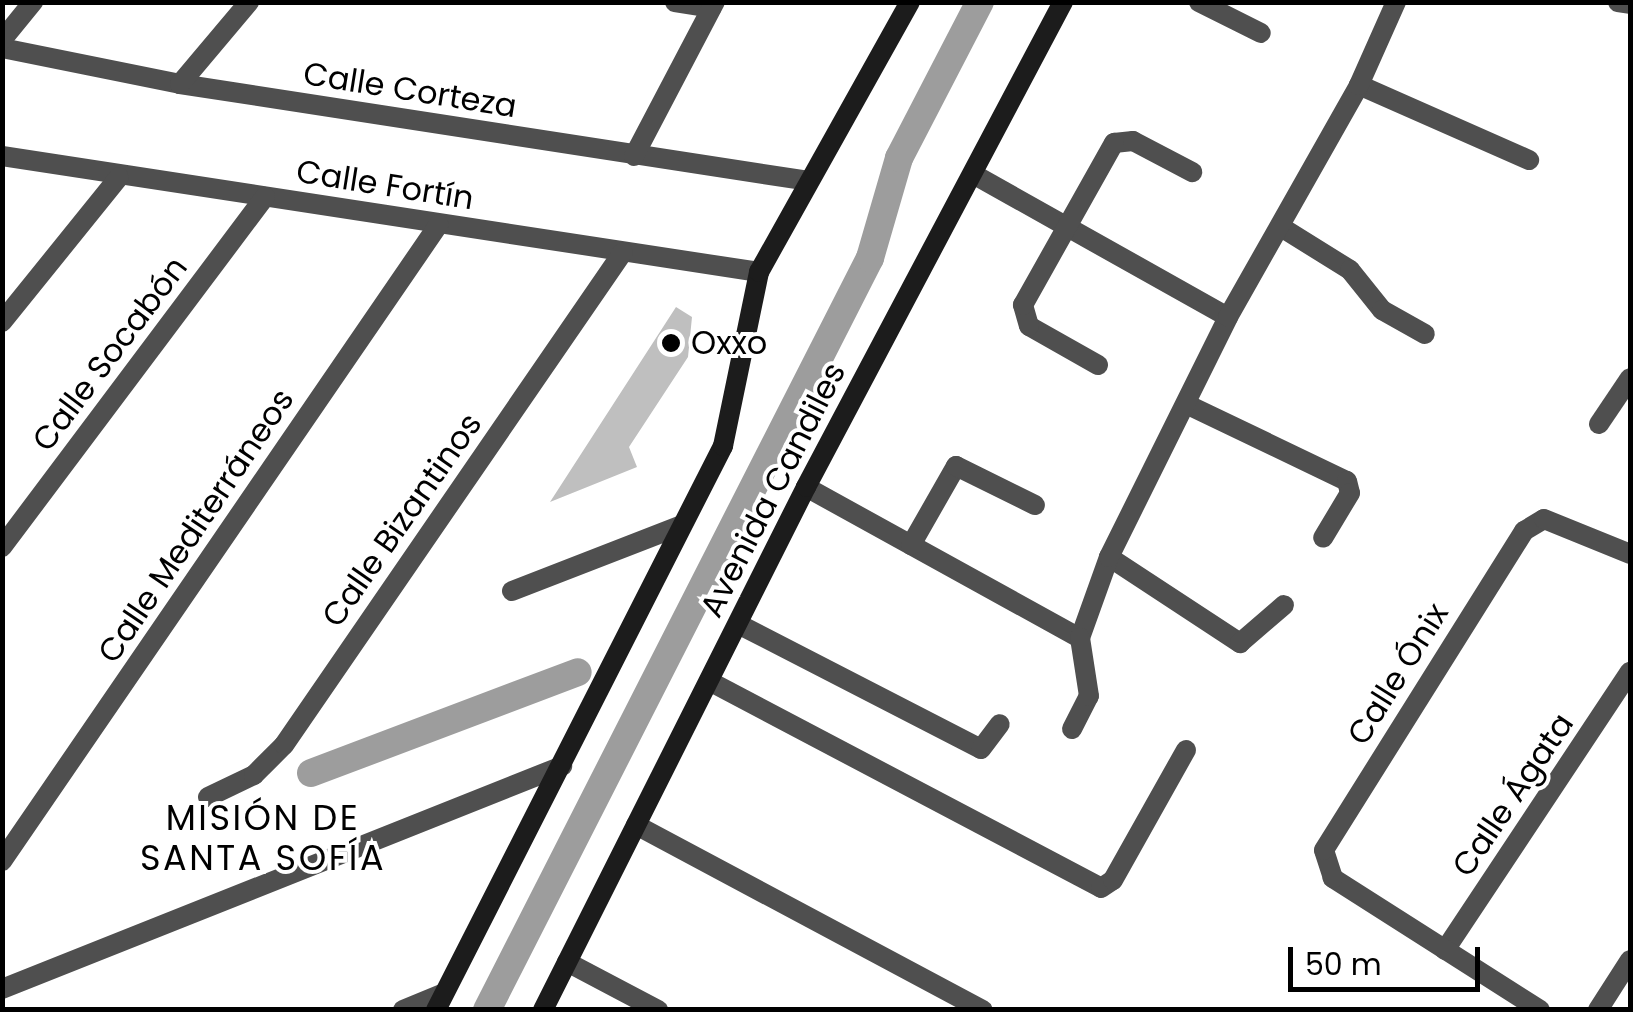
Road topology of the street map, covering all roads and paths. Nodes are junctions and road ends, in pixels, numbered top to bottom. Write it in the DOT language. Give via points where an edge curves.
graph roads {
  1 [pos="33,2"];
  2 [pos="249,2"];
  3 [pos="675,2"];
  4 [pos="910,2"];
  5 [pos="1199,2"];
  6 [pos="1396,2"];
  7 [pos="1618,2"];
  8 [pos="1630,4"];
  9 [pos="713,6"];
  10 [pos="1057,7"];
  11 [pos="1261,34"];
  12 [pos="2,40"];
  13 [pos="2,48"];
  14 [pos="180,84"];
  15 [pos="1359,86"];
  16 [pos="2,156"];
  17 [pos="634,156"];
  18 [pos="1529,160"];
  19 [pos="1192,172"];
  20 [pos="973,174"];
  21 [pos="119,177"];
  22 [pos="810,181"];
  23 [pos="265,197"];
  24 [pos="439,224"];
  25 [pos="1066,224"];
  26 [pos="1282,227"];
  27 [pos="623,252"];
  28 [pos="760,272"];
  29 [pos="1228,317"];
  30 [pos="2,322"];
  31 [pos="1425,334"];
  32 [pos="1098,366"];
  33 [pos="1630,378"];
  34 [pos="1186,404"];
  35 [pos="1599,424"];
  36 [pos="806,487"];
  37 [pos="1035,505"];
  38 [pos="680,526"];
  39 [pos="1323,538"];
  40 [pos="911,544"];
  41 [pos="2,547"];
  42 [pos="1630,554"];
  43 [pos="1109,557"];
  44 [pos="512,591"];
  45 [pos="1284,605"];
  46 [pos="738,624"];
  47 [pos="1080,638"];
  48 [pos="1630,672"];
  49 [pos="709,682"];
  50 [pos="1000,724"];
  51 [pos="1072,729"];
  52 [pos="1186,750"];
  53 [pos="562,766"];
  54 [pos="208,797"];
  55 [pos="636,825"];
  56 [pos="2,861"];
  57 [pos="1445,950"];
  58 [pos="1630,960"];
  59 [pos="567,962"];
  60 [pos="2,989"];
  61 [pos="440,1002"];
  62 [pos="403,1010"];
  63 [pos="543,1010"];
  64 [pos="658,1010"];
  65 [pos="982,1010"];
  66 [pos="1540,1010"];
  67 [pos="1598,1010"];
  1 -- 12 [label="street"];
  2 -- 14 [label="street"];
  3 -- 9 [label="street"];
  4 -- 22 [label="main road, Avenida Candiles"];
  5 -- 11 [label="street"];
  6 -- 15 [label="street"];
  7 -- 8 [label="street"];
  9 -- 17 [label="street"];
  10 -- 20 [label="main road, Avenida Candiles"];
  13 -- 14 [label="street, Calle Corteza"];
  14 -- 17 [label="street, Calle Corteza"];
  15 -- 18 [label="street"];
  15 -- 26 [label="street"];
  16 -- 21 [label="street, Calle Fortín"];
  17 -- 22 [label="street, Calle Corteza"];
  19 -- 25 [label="street" via="1123,139 1104,156"];
  20 -- 25 [label="street"];
  20 -- 36 [label="main road, Avenida Candiles"];
  21 -- 23 [label="street, Calle Fortín"];
  21 -- 30 [label="street"];
  22 -- 28 [label="main road, Avenida Candiles"];
  23 -- 24 [label="street, Calle Fortín"];
  23 -- 41 [label="street, Calle Socabón"];
  24 -- 27 [label="street, Calle Fortín"];
  24 -- 56 [label="street, Calle Mediterráneos"];
  25 -- 29 [label="street"];
  25 -- 32 [label="street" via="1021,314"];
  26 -- 29 [label="street"];
  26 -- 31 [label="street" via="1350,270 1382,310"];
  27 -- 28 [label="street, Calle Fortín"];
  27 -- 54 [label="street, Calle Bizantinos" via="284,745 254,775"];
  28 -- 38 [label="main road, Avenida Candiles" via="723,446"];
  29 -- 34 [label="street"];
  33 -- 35 [label="street"];
  34 -- 39 [label="street" via="1347,482 1350,493"];
  34 -- 43 [label="street"];
  36 -- 40 [label="street"];
  36 -- 46 [label="main road, Avenida Candiles"];
  37 -- 40 [label="street" via="956,466"];
  38 -- 44 [label="street"];
  38 -- 53 [label="main road, Avenida Candiles"];
  40 -- 47 [label="street"];
  42 -- 57 [label="street, Calle Ónix" via="1555,522 1533,523 1328,840 1323,862 1333,878"];
  43 -- 45 [label="street" via="1245,642"];
  43 -- 47 [label="street"];
  46 -- 49 [label="main road, Avenida Candiles"];
  46 -- 50 [label="street" via="980,749"];
  47 -- 51 [label="street" via="1089,696"];
  48 -- 57 [label="street, Calle Ágata"];
  49 -- 52 [label="street" via="1100,888 1110,884"];
  49 -- 55 [label="main road, Avenida Candiles"];
  53 -- 60 [label="street"];
  53 -- 61 [label="main road, Avenida Candiles"];
  55 -- 59 [label="main road, Avenida Candiles"];
  55 -- 65 [label="street"];
  57 -- 66 [label="street"];
  58 -- 67 [label="street"];
  59 -- 63 [label="main road, Avenida Candiles"];
  59 -- 64 [label="street"];
  61 -- 62 [label="street"];
}
